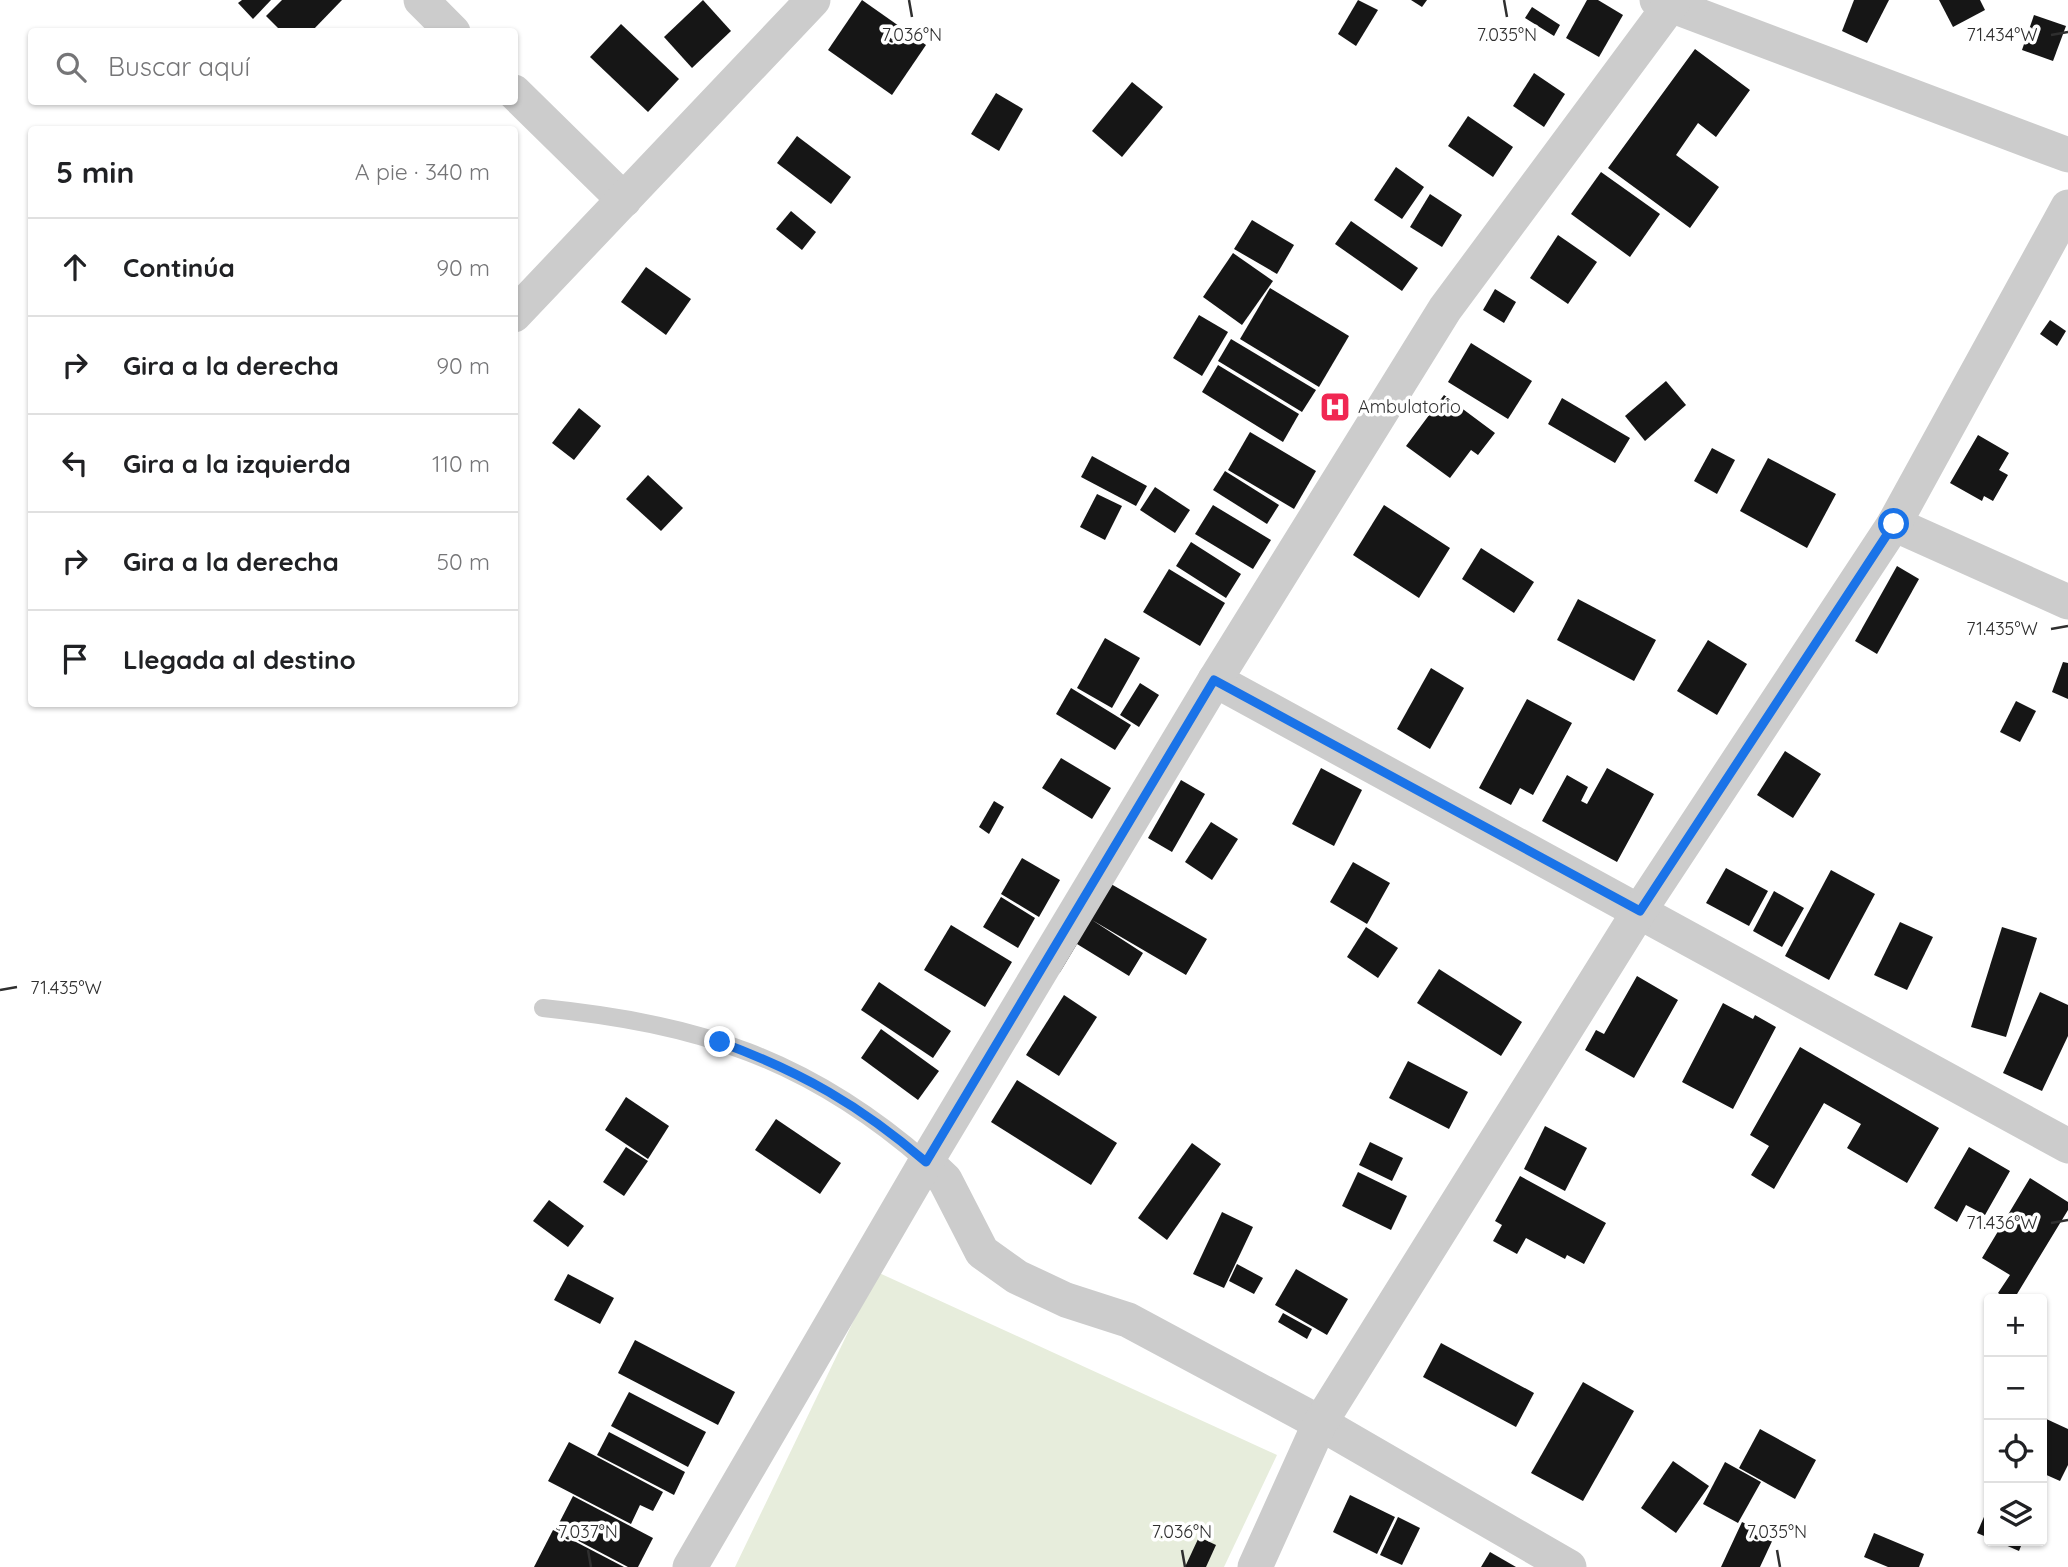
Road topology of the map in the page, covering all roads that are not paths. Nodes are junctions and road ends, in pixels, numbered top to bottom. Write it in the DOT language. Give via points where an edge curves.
graph roads {
  1 [pos="421,0"];
  2 [pos="813,0"];
  3 [pos="1667,2"];
  4 [pos="449,28"];
  5 [pos="518,96"];
  6 [pos="2068,155"];
  7 [pos="624,200"];
  8 [pos="2068,207"];
  9 [pos="518,311"];
  10 [pos="1894,524"];
  11 [pos="2068,602"];
  12 [pos="1214,680"];
  13 [pos="1640,911"];
  14 [pos="543,1008"];
  15 [pos="2068,1146"];
  16 [pos="926,1162"];
  17 [pos="1320,1423"];
  18 [pos="690,1567"];
  19 [pos="1255,1567"];
  20 [pos="1569,1567"];
  1 -- 4 [label="street"];
  2 -- 7 [label="street"];
  3 -- 6 [label="street"];
  3 -- 12 [label="street" via="1445,309"];
  5 -- 7 [label="street"];
  7 -- 9 [label="street"];
  8 -- 10 [label="street"];
  10 -- 11 [label="street"];
  10 -- 13 [label="street"];
  12 -- 13 [label="street"];
  12 -- 16 [label="street"];
  13 -- 15 [label="street"];
  13 -- 17 [label="street"];
  14 -- 16 [label="lane" via="665,1027 773,1062 855,1105"];
  16 -- 17 [label="street" via="945,1180 982,1252 1017,1277 1066,1300 1128,1320"];
  16 -- 18 [label="street"];
  17 -- 19 [label="street"];
  17 -- 20 [label="street"];
}
